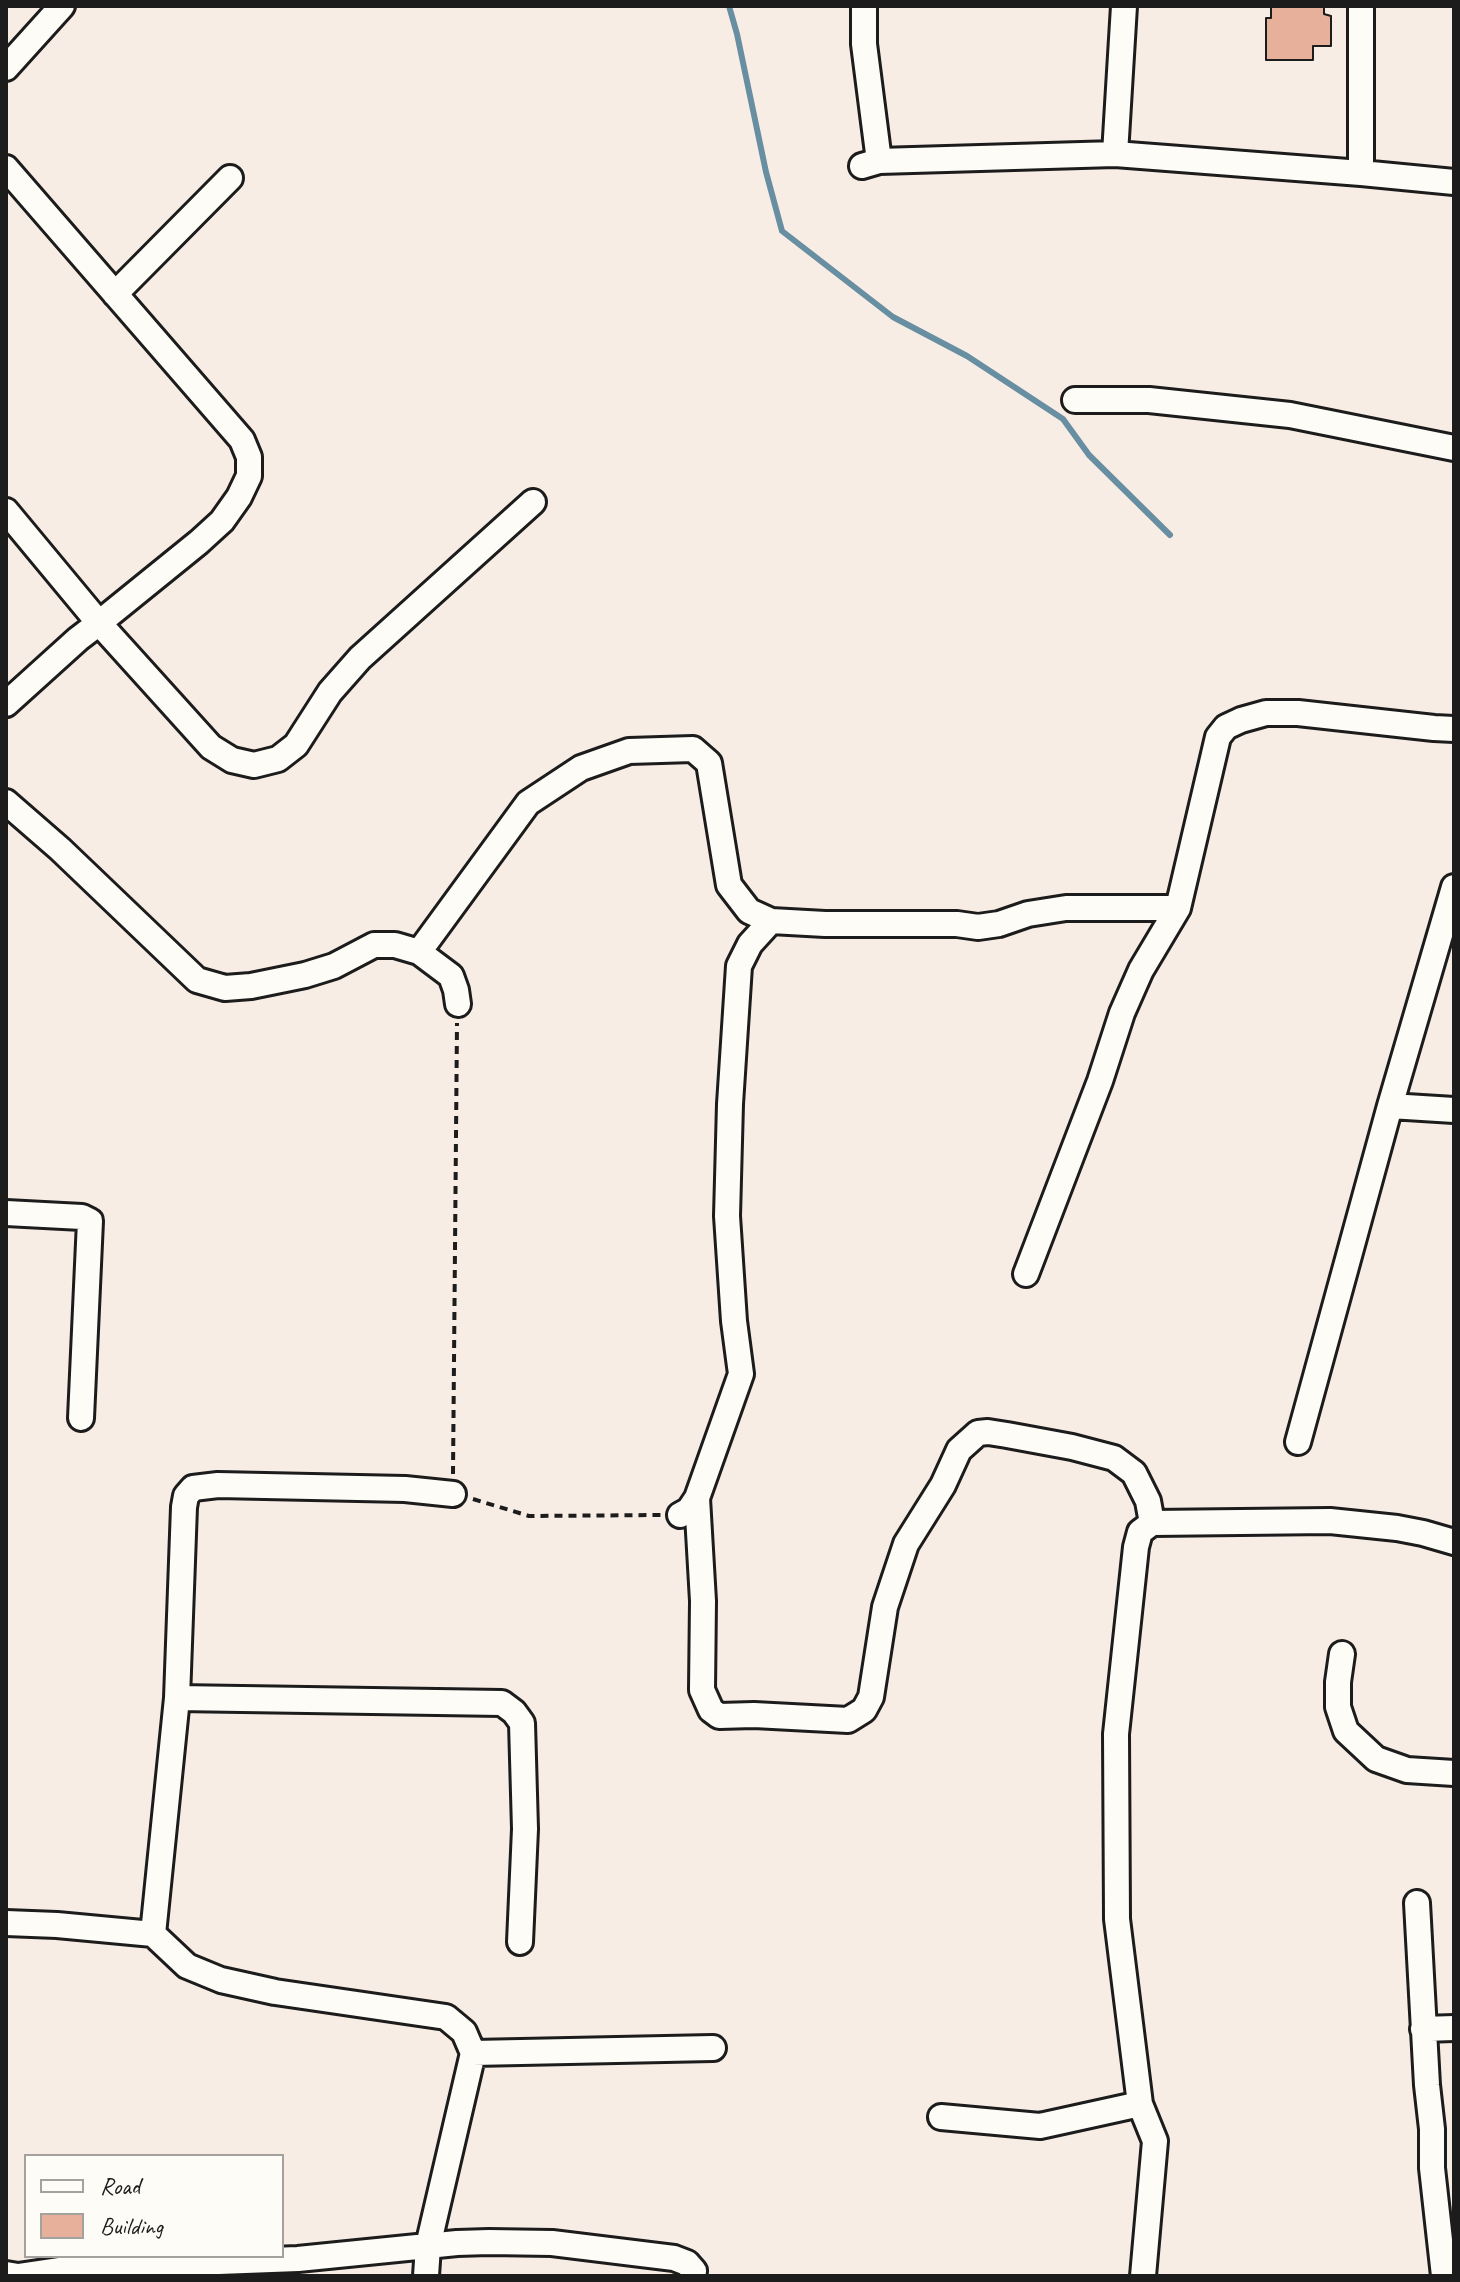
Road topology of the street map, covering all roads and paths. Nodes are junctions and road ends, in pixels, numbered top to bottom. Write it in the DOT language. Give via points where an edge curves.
graph roads {
  1 [pos="62,6"];
  2 [pos="864,6"];
  3 [pos="1124,6"];
  4 [pos="1361,6"];
  5 [pos="6,68"];
  6 [pos="1115,154"];
  7 [pos="6,168"];
  8 [pos="1361,173"];
  9 [pos="230,178"];
  10 [pos="1454,182"];
  11 [pos="115,294"];
  12 [pos="1075,400"];
  13 [pos="1454,448"];
  14 [pos="533,502"];
  15 [pos="6,511"];
  16 [pos="99,623"];
  17 [pos="6,704"];
  18 [pos="1454,729"];
  19 [pos="6,802"];
  20 [pos="1454,887"];
  21 [pos="1178,908"];
  22 [pos="771,921"];
  23 [pos="419,952"];
  24 [pos="458,1004"];
  25 [pos="1390,1106"];
  26 [pos="1454,1110"];
  27 [pos="7,1214"];
  28 [pos="1026,1274"];
  29 [pos="81,1418"];
  30 [pos="1298,1442"];
  31 [pos="453,1494"];
  32 [pos="688,1506"];
  33 [pos="1152,1523"];
  34 [pos="1454,1542"];
  35 [pos="1342,1654"];
  36 [pos="177,1698"];
  37 [pos="1454,1773"];
  38 [pos="1417,1903"];
  39 [pos="6,1923"];
  40 [pos="153,1934"];
  41 [pos="520,1942"];
  42 [pos="1454,2028"];
  43 [pos="1423,2029"];
  44 [pos="713,2048"];
  45 [pos="473,2053"];
  46 [pos="1140,2104"];
  47 [pos="941,2117"];
  48 [pos="428,2246"];
  49 [pos="164,2270"];
  50 [pos="6,2274"];
  51 [pos="426,2276"];
  52 [pos="693,2276"];
  53 [pos="1143,2276"];
  54 [pos="1444,2276"];
  1 -- 5 [label="street"];
  2 -- 6 [label="street" via="871,163"];
  3 -- 6 [label="street"];
  4 -- 8 [label="street"];
  6 -- 8 [label="street"];
  7 -- 11 [label="street"];
  8 -- 10 [label="street"];
  9 -- 11 [label="street"];
  11 -- 16 [label="street" via="242,440 249,476 222,521"];
  12 -- 13 [label="street" via="1149,400 1290,415"];
  14 -- 16 [label="street" via="360,658 330,692 296,745 278,759 254,765 211,747"];
  15 -- 16 [label="street"];
  16 -- 17 [label="street"];
  18 -- 21 [label="street" via="1298,713 1266,713 1226,727 1218,737"];
  19 -- 23 [label="street" via="197,980 225,988 251,986 334,966 374,945"];
  20 -- 25 [label="street"];
  21 -- 22 [label="street" via="1066,908 978,927"];
  21 -- 28 [label="street" via="1122,1013"];
  22 -- 23 [label="street" via="749,911 729,885 709,763 693,749 629,751 581,768 528,803"];
  22 -- 32 [label="street" via="739,966 727,1216 741,1374"];
  23 -- 24 [label="street" via="451,976"];
  24 -- 31 [label="path"];
  25 -- 26 [label="street"];
  25 -- 30 [label="street"];
  27 -- 29 [label="street" via="90,1221"];
  31 -- 32 [label="path" via="529,1516"];
  31 -- 36 [label="street" via="193,1488 184,1507"];
  32 -- 33 [label="street" via="703,1601 702,1690 719,1716 848,1720 864,1710 871,1697 885,1607 906,1544 959,1450 978,1433 1114,1458 1134,1473"];
  33 -- 34 [label="street" via="1330,1521 1397,1528"];
  33 -- 46 [label="street" via="1140,1532 1136,1547 1116,1734 1117,1919"];
  35 -- 37 [label="street" via="1338,1707 1346,1731 1376,1759 1407,1770"];
  36 -- 40 [label="street"];
  36 -- 41 [label="street" via="502,1703 522,1723"];
  38 -- 43 [label="street"];
  39 -- 40 [label="street"];
  40 -- 45 [label="street" via="187,1966 221,1980 446,2017 464,2032"];
  42 -- 43 [label="street"];
  43 -- 54 [label="street"];
  44 -- 45 [label="street"];
  45 -- 48 [label="street"];
  46 -- 47 [label="street" via="1040,2126"];
  46 -- 53 [label="street" via="1155,2141"];
  48 -- 49 [label="street"];
  48 -- 51 [label="street"];
  48 -- 52 [label="street" via="478,2242 621,2250 674,2258 687,2263"];
  49 -- 50 [label="street" via="99,2264"];
}
